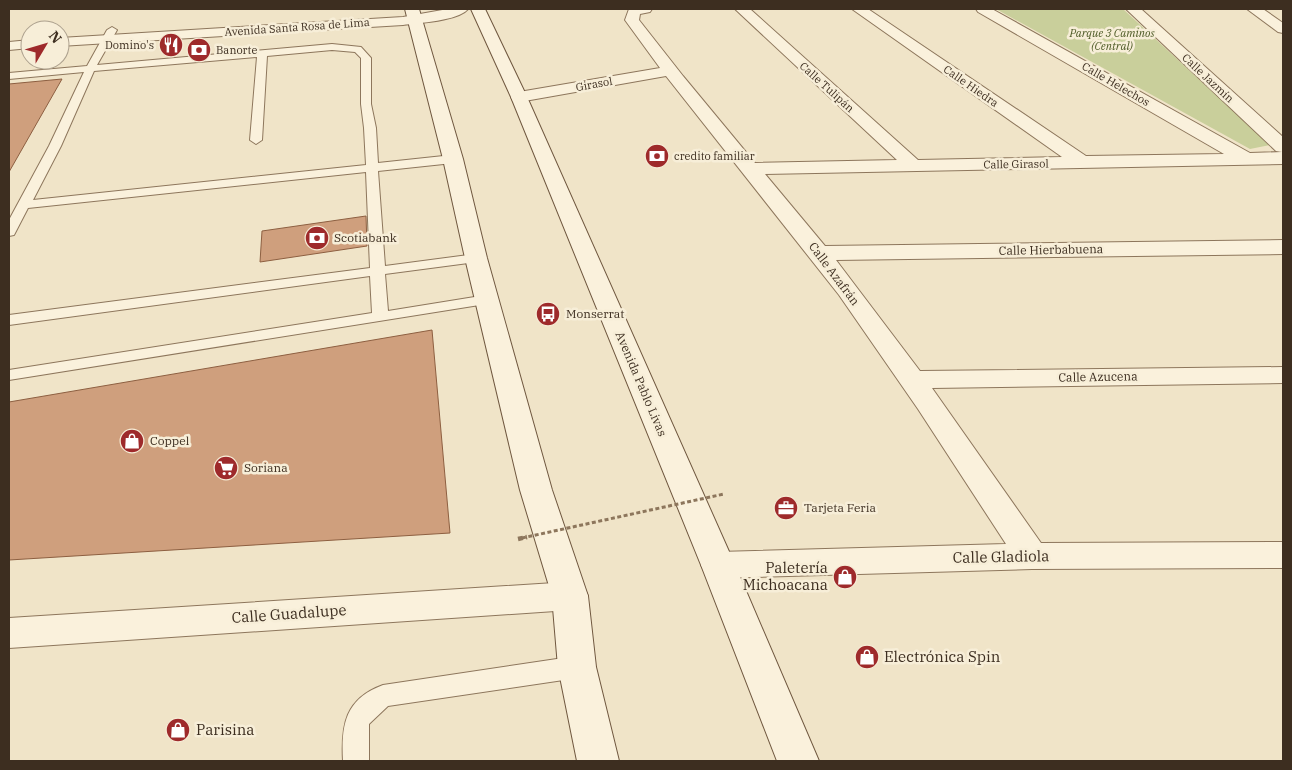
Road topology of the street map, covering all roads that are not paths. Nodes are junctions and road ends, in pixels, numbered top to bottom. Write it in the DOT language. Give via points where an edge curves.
graph roads {
  1 [pos="461,9"];
  2 [pos="478,9"];
  3 [pos="644,9"];
  4 [pos="742,9"];
  5 [pos="859,9"];
  6 [pos="983,9"];
  7 [pos="1133,9"];
  8 [pos="1254,9"];
  9 [pos="413,11"];
  10 [pos="1283,29"];
  11 [pos="70,33"];
  12 [pos="109,35"];
  13 [pos="70,41"];
  14 [pos="262,54"];
  15 [pos="89,69"];
  16 [pos="669,71"];
  17 [pos="9,76"];
  18 [pos="520,97"];
  19 [pos="256,140"];
  20 [pos="1283,147"];
  21 [pos="451,154"];
  22 [pos="1283,158"];
  23 [pos="1248,159"];
  24 [pos="372,162"];
  25 [pos="1082,162"];
  26 [pos="913,165"];
  27 [pos="748,168"];
  28 [pos="291,171"];
  29 [pos="31,192"];
  30 [pos="23,205"];
  31 [pos="9,232"];
  32 [pos="1283,247"];
  33 [pos="819,253"];
  34 [pos="476,258"];
  35 [pos="378,271"];
  36 [pos="486,300"];
  37 [pos="380,316"];
  38 [pos="9,320"];
  39 [pos="9,375"];
  40 [pos="1283,375"];
  41 [pos="913,380"];
  42 [pos="1283,555"];
  43 [pos="1032,556"];
  44 [pos="718,565"];
  45 [pos="570,596"];
  46 [pos="9,633"];
  47 [pos="577,667"];
  48 [pos="356,761"];
  49 [pos="598,761"];
  50 [pos="798,761"];
  1 -- 9 [label="street, Avenida Santa Rosa de Lima" via="443,15"];
  2 -- 18 [label="street, Avenida Pablo Livas"];
  3 -- 16 [label="street, Calle Azafrán" via="634,12 632,20"];
  4 -- 26 [label="street, Calle Tulipán"];
  5 -- 25 [label="street, Calle Hiedra"];
  6 -- 23 [label="street, Calle Helechos"];
  7 -- 20 [label="street, Calle Jazmín"];
  8 -- 10 [label="street"];
  9 -- 12 [label="street, Avenida Santa Rosa de Lima"];
  9 -- 21 [label="street"];
  11 -- 12 [label="street, Avenida Santa Rosa de Lima"];
  12 -- 13 [label="street, Avenida Santa Rosa de Lima"];
  12 -- 15 [label="lane"];
  14 -- 15 [label="lane"];
  14 -- 19 [label="lane"];
  14 -- 24 [label="lane" via="332,47 358,49 366,58 366,104"];
  15 -- 17 [label="lane"];
  15 -- 29 [label="lane" via="83,88"];
  16 -- 18 [label="street, Girasol"];
  16 -- 27 [label="street, Calle Azafrán"];
  18 -- 44 [label="street, Avenida Pablo Livas"];
  21 -- 24 [label="lane"];
  21 -- 34 [label="street"];
  22 -- 23 [label="street, Calle Girasol"];
  23 -- 25 [label="street, Calle Girasol"];
  24 -- 28 [label="lane"];
  24 -- 35 [label="lane"];
  25 -- 26 [label="street, Calle Girasol"];
  26 -- 27 [label="street, Calle Girasol"];
  27 -- 33 [label="street, Calle Azafrán"];
  28 -- 29 [label="lane"];
  28 -- 30 [label="lane"];
  29 -- 30 [label="lane"];
  30 -- 31 [label="lane"];
  32 -- 33 [label="street, Calle Hierbabuena"];
  33 -- 41 [label="street, Calle Azafrán"];
  34 -- 35 [label="lane"];
  34 -- 36 [label="street"];
  35 -- 37 [label="lane"];
  35 -- 38 [label="lane"];
  36 -- 37 [label="lane"];
  36 -- 45 [label="street" via="536,490"];
  37 -- 39 [label="lane"];
  40 -- 41 [label="street, Calle Azucena"];
  41 -- 43 [label="street, Calle Azafrán"];
  42 -- 43 [label="street, Calle Gladiola"];
  43 -- 44 [label="street, Calle Gladiola"];
  44 -- 50 [label="street, Avenida Pablo Livas"];
  45 -- 46 [label="street, Calle Guadalupe"];
  45 -- 47 [label="street"];
  47 -- 48 [label="lane" via="383,696 367,706 355,722"];
  47 -- 49 [label="street"];
}
